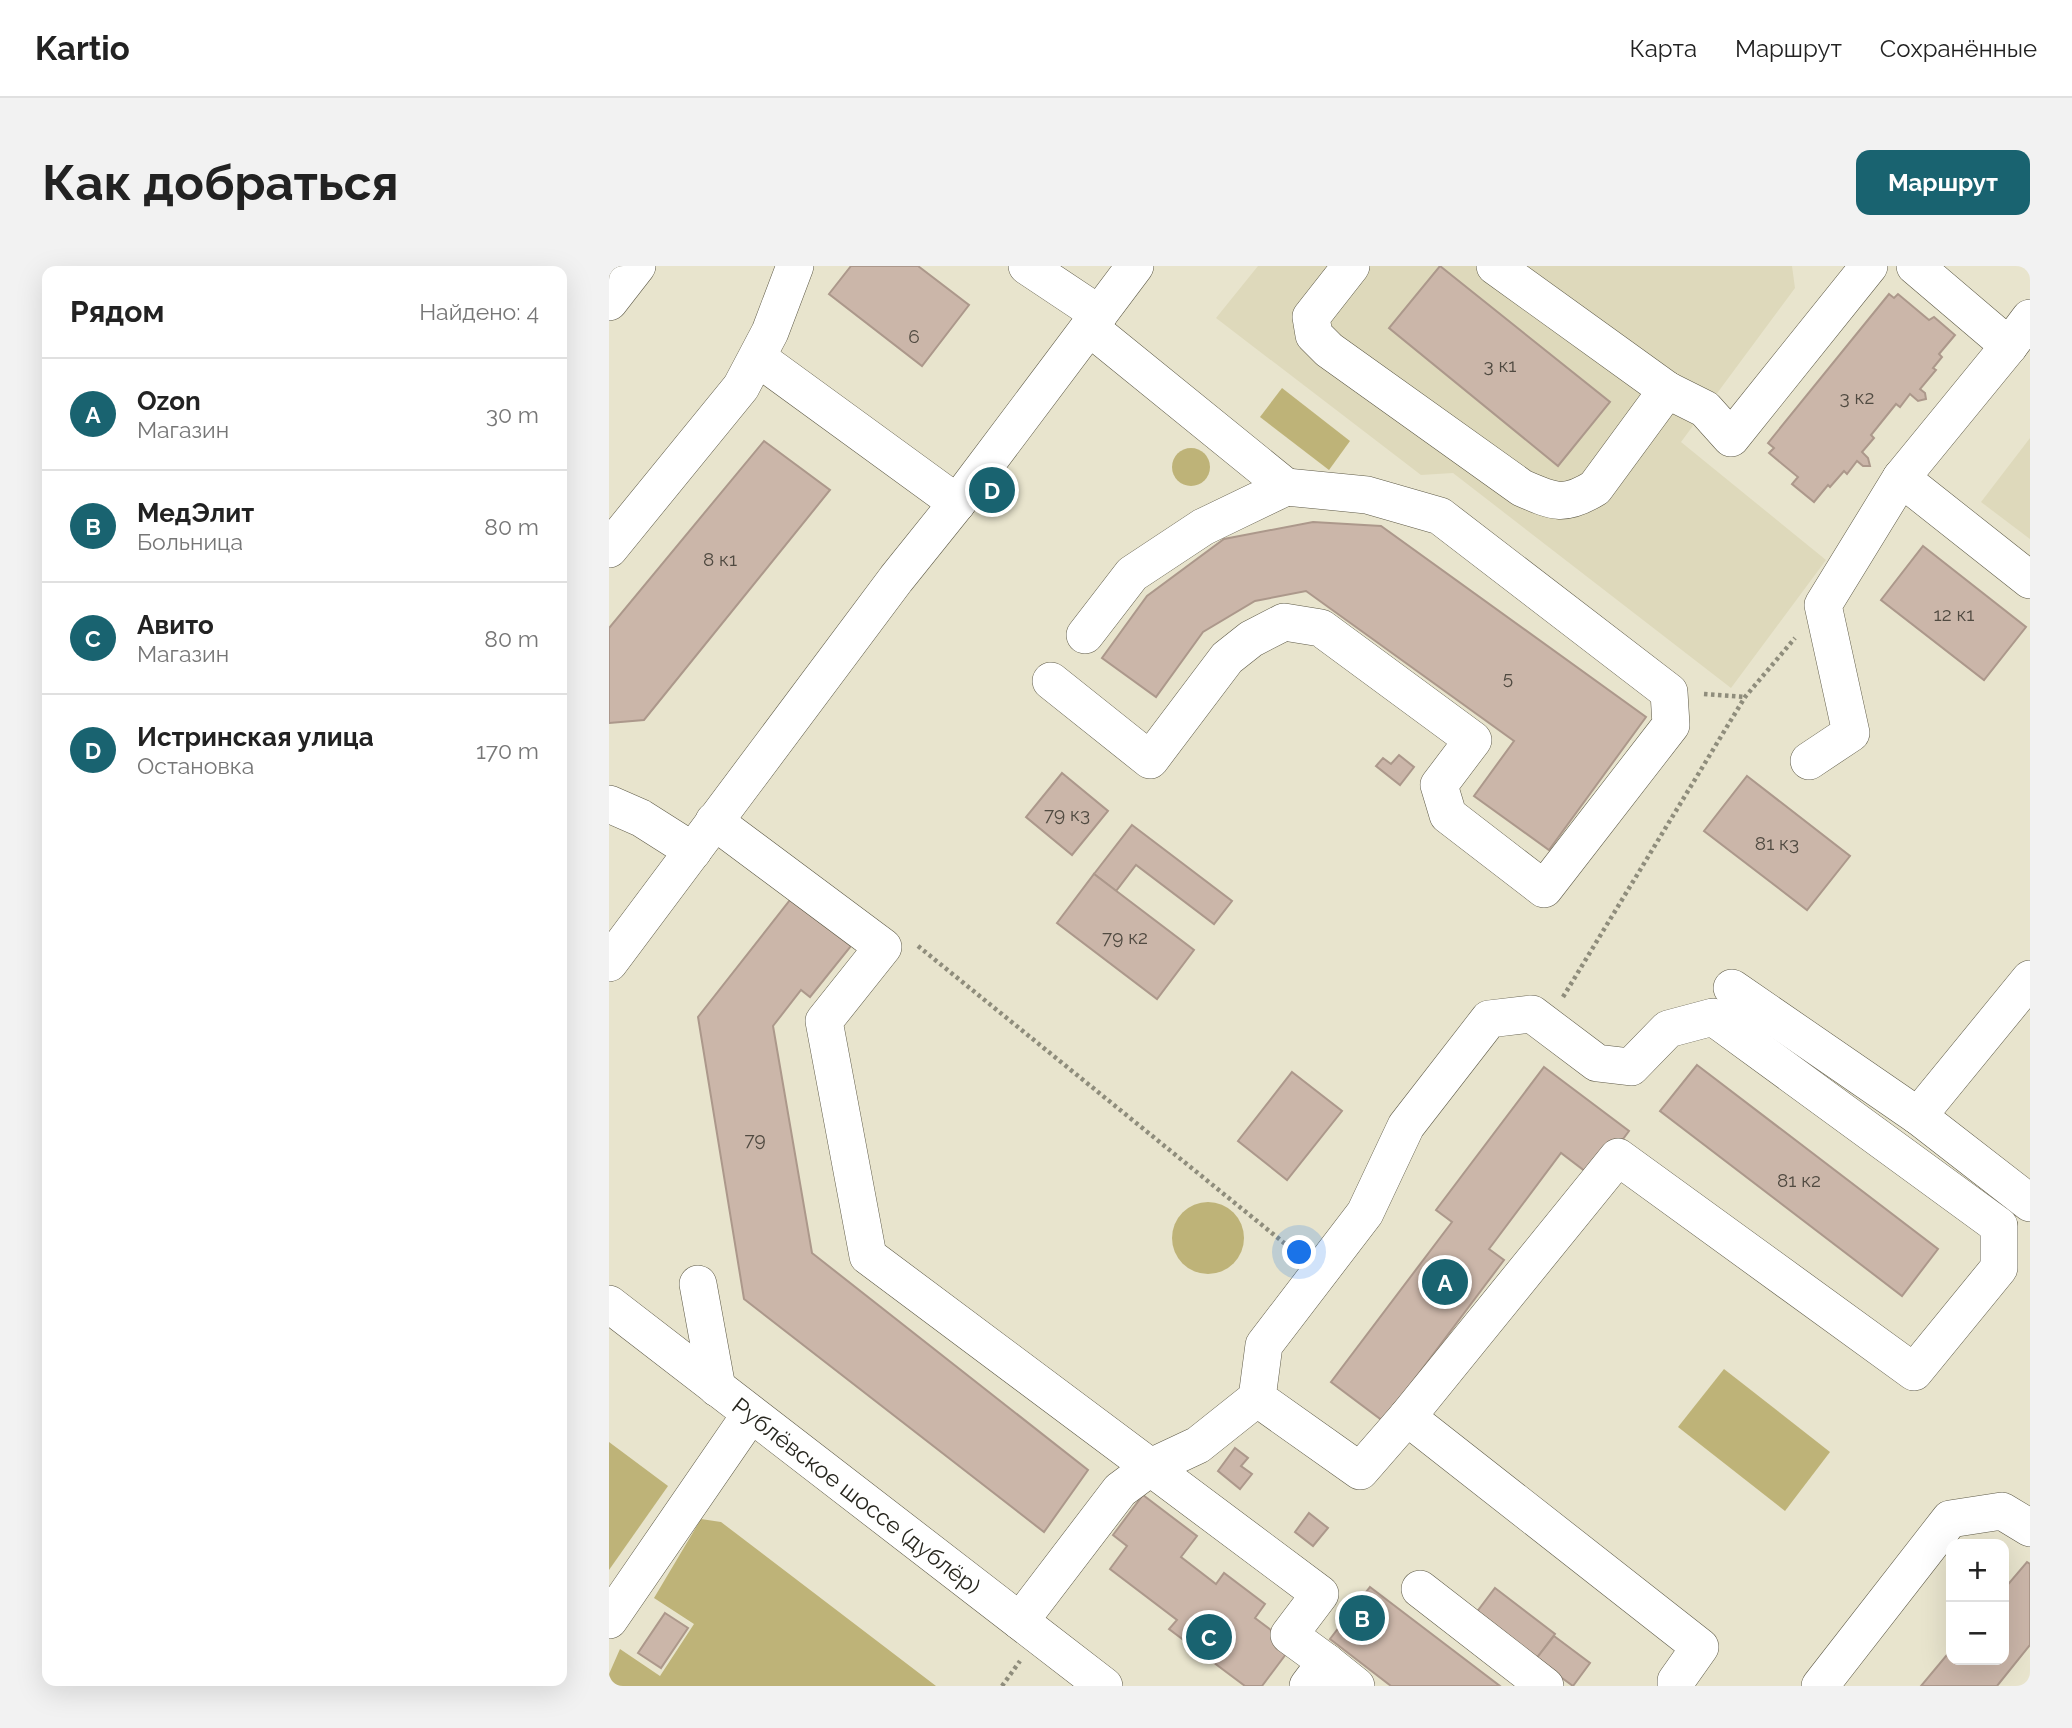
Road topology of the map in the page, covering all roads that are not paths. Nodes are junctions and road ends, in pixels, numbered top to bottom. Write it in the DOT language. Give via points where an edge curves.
graph roads {
  1 [pos="637,266"];
  2 [pos="795,266"];
  3 [pos="1027,266"];
  4 [pos="1135,266"];
  5 [pos="1351,266"];
  6 [pos="1495,266"];
  7 [pos="1869,266"];
  8 [pos="1915,266"];
  9 [pos="609,302"];
  10 [pos="1094,321"];
  11 [pos="2020,332"];
  12 [pos="758,358"];
  13 [pos="1667,390"];
  14 [pos="1901,478"];
  15 [pos="1286,487"];
  16 [pos="957,503"];
  17 [pos="609,549"];
  18 [pos="2030,580"];
  19 [pos="1085,635"];
  20 [pos="1051,681"];
  21 [pos="1809,761"];
  22 [pos="609,804"];
  23 [pos="714,821"];
  24 [pos="693,851"];
  25 [pos="609,962"];
  26 [pos="2030,979"];
  27 [pos="1732,988"];
  28 [pos="1918,1116"];
  29 [pos="2030,1203"];
  30 [pos="698,1284"];
  31 [pos="609,1304"];
  32 [pos="717,1388"];
  33 [pos="1257,1398"];
  34 [pos="750,1415"];
  35 [pos="1407,1417"];
  36 [pos="1151,1466"];
  37 [pos="2030,1528"];
  38 [pos="1420,1589"];
  39 [pos="609,1620"];
  40 [pos="1020,1621"];
  41 [pos="1317,1674"];
  42 [pos="1104,1686"];
  43 [pos="1356,1686"];
  44 [pos="1545,1686"];
  45 [pos="1677,1686"];
  46 [pos="1820,1686"];
  1 -- 9 [label="street"];
  2 -- 12 [label="street"];
  3 -- 10 [label="street"];
  4 -- 10 [label="street"];
  5 -- 13 [label="street" via="1311,317 1314,335 1522,488 1552,501 1578,498 1595,488"];
  6 -- 13 [label="street"];
  7 -- 13 [label="street" via="1731,438 1705,409"];
  8 -- 11 [label="street"];
  10 -- 15 [label="street"];
  10 -- 16 [label="street"];
  11 -- 14 [label="street"];
  12 -- 16 [label="street"];
  12 -- 17 [label="street" via="741,387"];
  14 -- 18 [label="street"];
  14 -- 21 [label="street" via="1823,606 1851,733"];
  15 -- 19 [label="street" via="1203,527 1132,574"];
  15 -- 20 [label="street" via="1367,495 1440,516 1669,692 1671,725 1544,889 1448,815 1439,785 1473,740 1321,628 1284,622 1227,657 1150,760"];
  16 -- 23 [label="street"];
  22 -- 24 [label="street"];
  23 -- 24 [label="street"];
  23 -- 36 [label="street" via="883,947 824,1021 868,1256"];
  24 -- 25 [label="street"];
  26 -- 28 [label="street"];
  27 -- 28 [label="street"];
  28 -- 29 [label="street"];
  30 -- 32 [label="street"];
  31 -- 32 [label="street, Рублёвское шоссе (дублёр)"];
  32 -- 34 [label="street, Рублёвское шоссе (дублёр)"];
  33 -- 35 [label="street" via="1360,1471"];
  33 -- 35 [label="street" via="1264,1345 1365,1213 1406,1126 1489,1019 1532,1014 1597,1063 1631,1067 1668,1029 1713,1017 1999,1226 1999,1268 1914,1372 1618,1157"];
  33 -- 36 [label="street" via="1198,1445"];
  34 -- 39 [label="street"];
  34 -- 40 [label="street, Рублёвское шоссе (дублёр)"];
  35 -- 45 [label="street" via="1700,1647"];
  36 -- 40 [label="street" via="1120,1490"];
  36 -- 41 [label="street" via="1319,1594 1289,1635"];
  37 -- 46 [label="street" via="2002,1511 1950,1519"];
  38 -- 44 [label="street"];
  40 -- 42 [label="street, Рублёвское шоссе (дублёр)"];
  41 -- 43 [label="street"];
}
